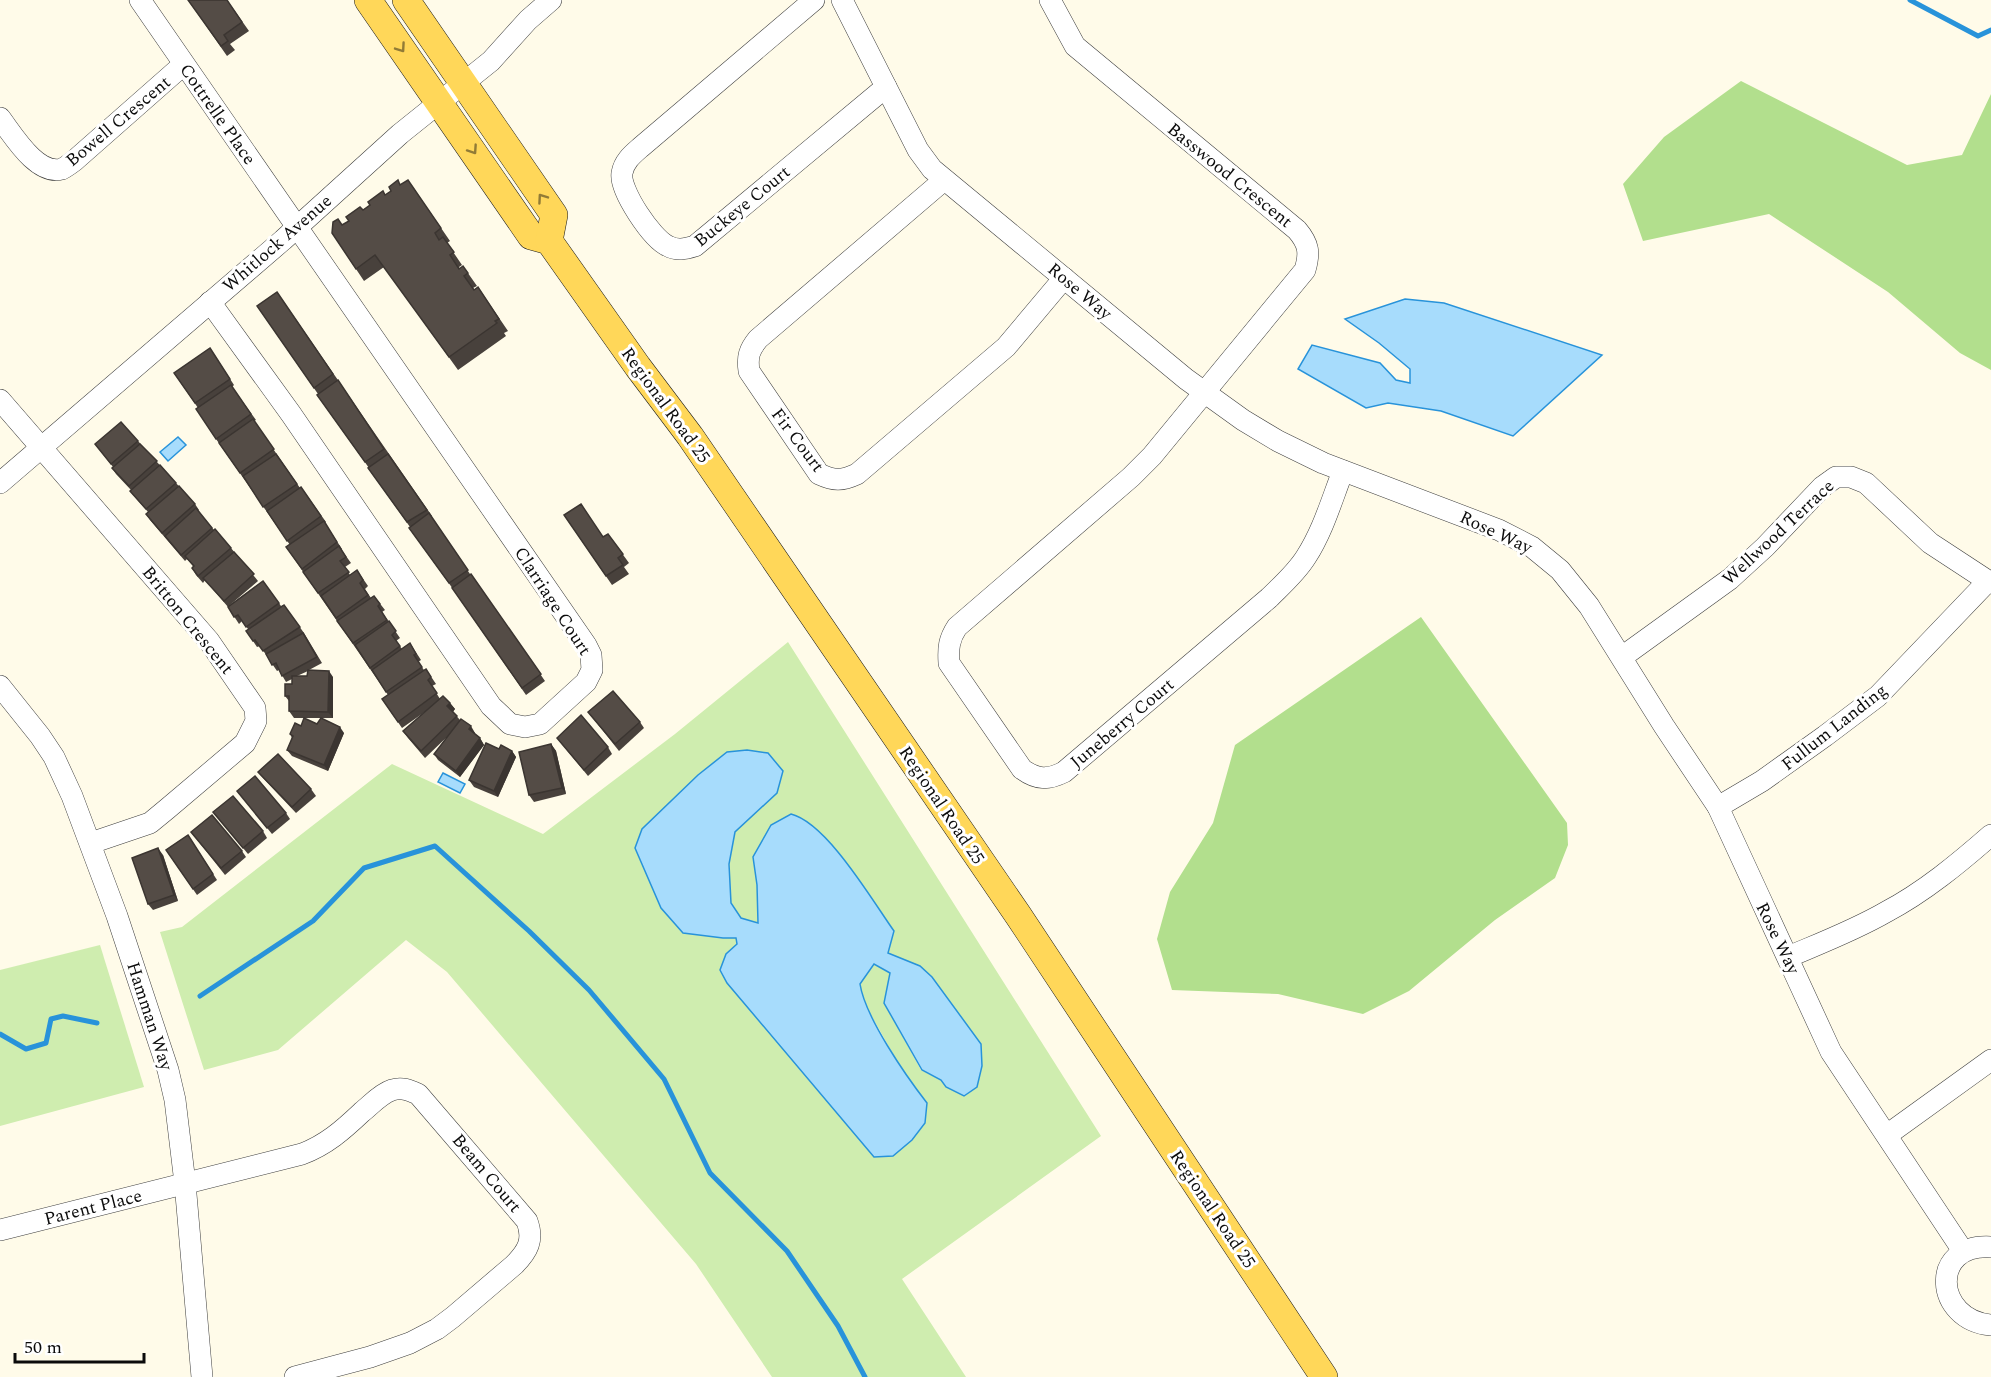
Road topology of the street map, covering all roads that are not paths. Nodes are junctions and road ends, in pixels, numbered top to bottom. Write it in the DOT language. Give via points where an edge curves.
graph roads {
  1 [pos="140,0"];
  2 [pos="368,0"];
  3 [pos="406,0"];
  4 [pos="551,0"];
  5 [pos="814,0"];
  6 [pos="842,0"];
  7 [pos="1050,0"];
  8 [pos="183,65"];
  9 [pos="463,83"];
  10 [pos="886,87"];
  11 [pos="440,102"];
  12 [pos="0,118"];
  13 [pos="944,180"];
  14 [pos="297,228"];
  15 [pos="549,241"];
  16 [pos="1064,278"];
  17 [pos="210,302"];
  18 [pos="1203,393"];
  19 [pos="0,400"];
  20 [pos="42,448"];
  21 [pos="1343,471"];
  22 [pos="0,483"];
  23 [pos="1990,582"];
  24 [pos="1622,657"];
  25 [pos="0,686"];
  26 [pos="1718,807"];
  27 [pos="1991,835"];
  28 [pos="91,843"];
  29 [pos="1788,957"];
  30 [pos="1991,1060"];
  31 [pos="1887,1135"];
  32 [pos="185,1184"];
  33 [pos="0,1230"];
  34 [pos="1991,1247"];
  35 [pos="1963,1251"];
  36 [pos="1991,1326"];
  37 [pos="202,1377"];
  38 [pos="295,1377"];
  39 [pos="1323,1377"];
  1 -- 8 [label="street, Cottrelle Place"];
  2 -- 11 [label="main road, Regional Road 25, one-way"];
  3 -- 9 [label="main road"];
  4 -- 9 [label="street, Whitlock Avenue" via="491,61"];
  5 -- 10 [label="street, Buckeye Court" via="624,165 621,175 626,194 659,241 682,250 695,246"];
  6 -- 10 [label="street, Rose Way"];
  7 -- 18 [label="street, Basswood Crescent" via="1075,46 1307,241 1305,270"];
  8 -- 12 [label="street, Bowell Crescent" via="63,168 52,170 37,164"];
  8 -- 14 [label="street, Cottrelle Place"];
  9 -- 11 [label="street, Whitlock Avenue"];
  15 -- 9 [label="main road, one-way" via="554,214"];
  10 -- 13 [label="street, Rose Way" via="918,150"];
  11 -- 14 [label="street, Whitlock Avenue"];
  11 -- 15 [label="main road, Regional Road 25, one-way" via="531,236"];
  13 -- 16 [label="street, Rose Way"];
  13 -- 16 [label="street, Fir Court" via="750,349 749,371 819,474 832,480 857,474 1006,347"];
  14 -- 17 [label="street, Whitlock Avenue"];
  14 -- 17 [label="street, Clarriage Court" via="591,655 592,670 586,682 540,724 510,724 491,706"];
  15 -- 39 [label="main road, Regional Road 25" via="690,436 1018,915"];
  16 -- 18 [label="street, Rose Way"];
  17 -- 20 [label="street, Whitlock Avenue"];
  18 -- 21 [label="street, Rose Way" via="1278,441"];
  18 -- 21 [label="street, Juneberry Court" via="1131,477 952,634 949,663 1029,775 1040,779 1064,772 1292,576 1316,540"];
  19 -- 20 [label="street, Britton Crescent"];
  20 -- 22 [label="street, Whitlock Avenue"];
  20 -- 28 [label="street, Britton Crescent" via="209,641 255,708 256,721 244,743 150,823"];
  21 -- 24 [label="street, Rose Way" via="1499,530 1532,547 1572,583"];
  23 -- 24 [label="street, Wellwood Terrace" via="1930,543 1866,483 1836,477 1821,487 1730,579"];
  23 -- 26 [label="street, Fullum Landing" via="1878,696 1771,775"];
  24 -- 26 [label="street, Rose Way"];
  25 -- 28 [label="street, Hamman Way" via="54,757"];
  26 -- 29 [label="street, Rose Way"];
  27 -- 29 [label="street" via="1892,909"];
  28 -- 32 [label="street, Hamman Way" via="168,1070"];
  29 -- 31 [label="street, Rose Way" via="1831,1052"];
  30 -- 31 [label="street"];
  31 -- 35 [label="street, Rose Way"];
  32 -- 33 [label="street, Parent Place"];
  32 -- 37 [label="street, Hamman Way"];
  32 -- 38 [label="street, Beam Court" via="321,1147 382,1095 405,1088 429,1105 527,1221 531,1232 525,1254 436,1329 391,1351"];
  34 -- 35 [label="street"];
  35 -- 36 [label="street" via="1948,1271 1948,1293 1961,1314"];
}
